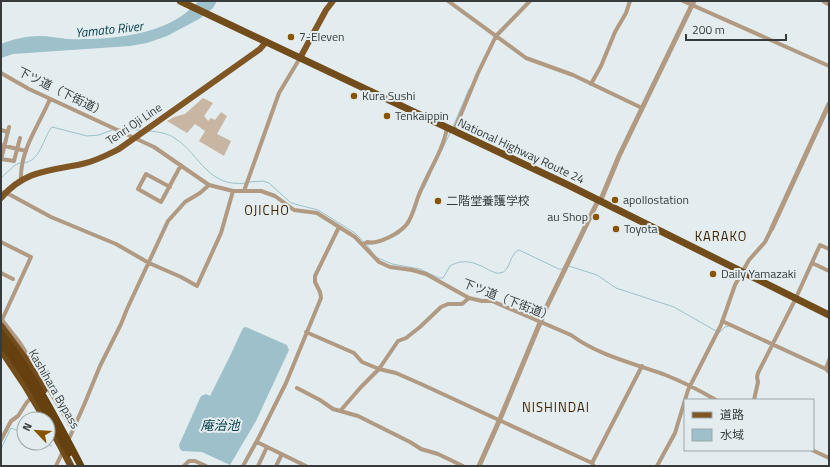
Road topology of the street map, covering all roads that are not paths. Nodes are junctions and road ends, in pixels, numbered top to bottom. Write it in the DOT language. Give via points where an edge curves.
graph roads {
  1 [pos="180,1"];
  2 [pos="334,1"];
  3 [pos="448,1"];
  4 [pos="530,1"];
  5 [pos="630,1"];
  6 [pos="683,1"];
  7 [pos="824,1"];
  8 [pos="693,3"];
  9 [pos="829,4"];
  10 [pos="496,36"];
  11 [pos="266,42"];
  12 [pos="300,58"];
  13 [pos="829,66"];
  14 [pos="1,73"];
  15 [pos="591,84"];
  16 [pos="50,99"];
  17 [pos="829,104"];
  18 [pos="642,108"];
  19 [pos="451,129"];
  20 [pos="1,130"];
  21 [pos="20,138"];
  22 [pos="135,138"];
  23 [pos="3,145"];
  24 [pos="17,149"];
  25 [pos="26,151"];
  26 [pos="1,160"];
  27 [pos="181,165"];
  28 [pos="21,179"];
  29 [pos="209,184"];
  30 [pos="170,187"];
  31 [pos="233,191"];
  32 [pos="244,191"];
  33 [pos="2,194"];
  34 [pos="600,200"];
  35 [pos="339,227"];
  36 [pos="772,228"];
  37 [pos="1,242"];
  38 [pos="362,245"];
  39 [pos="829,250"];
  40 [pos="149,263"];
  41 [pos="812,263"];
  42 [pos="829,271"];
  43 [pos="742,272"];
  44 [pos="1,273"];
  45 [pos="13,279"];
  46 [pos="469,298"];
  47 [pos="795,298"];
  48 [pos="829,315"];
  49 [pos="722,321"];
  50 [pos="1,322"];
  51 [pos="539,322"];
  52 [pos="306,332"];
  53 [pos="1,333"];
  54 [pos="1,343"];
  55 [pos="771,346"];
  56 [pos="1,350"];
  57 [pos="829,360"];
  58 [pos="642,366"];
  59 [pos="379,369"];
  60 [pos="827,370"];
  61 [pos="690,386"];
  62 [pos="297,388"];
  63 [pos="32,397"];
  64 [pos="686,399"];
  65 [pos="714,399"];
  66 [pos="754,399"];
  67 [pos="684,405"];
  68 [pos="341,410"];
  69 [pos="40,411"];
  70 [pos="500,420"];
  71 [pos="74,428"];
  72 [pos="56,438"];
  73 [pos="1,440"];
  74 [pos="257,442"];
  75 [pos="267,447"];
  76 [pos="814,451"];
  77 [pos="282,454"];
  78 [pos="829,458"];
  79 [pos="296,461"];
  80 [pos="198,464"];
  81 [pos="593,464"];
  82 [pos="56,466"];
  83 [pos="71,466"];
  84 [pos="76,466"];
  85 [pos="81,466"];
  86 [pos="85,466"];
  87 [pos="184,466"];
  88 [pos="206,466"];
  89 [pos="243,466"];
  90 [pos="258,466"];
  91 [pos="276,466"];
  92 [pos="294,466"];
  93 [pos="306,466"];
  94 [pos="464,466"];
  95 [pos="479,466"];
  96 [pos="657,466"];
  1 -- 11 [label="highway, National Highway Route 24"];
  2 -- 12 [label="main road" via="326,10"];
  3 -- 10 [label="street"];
  4 -- 10 [label="street"];
  5 -- 15 [label="street"];
  6 -- 8 [label="street"];
  7 -- 9 [label="street"];
  8 -- 13 [label="street"];
  8 -- 18 [label="street"];
  10 -- 15 [label="street" via="526,58"];
  10 -- 19 [label="street"];
  11 -- 12 [label="highway, National Highway Route 24"];
  11 -- 22 [label="main road, Tenri Oji Line" via="260,49"];
  12 -- 19 [label="highway, National Highway Route 24"];
  12 -- 32 [label="street" via="279,93"];
  14 -- 16 [label="street, 下ツ道（下街道）"];
  15 -- 18 [label="street"];
  16 -- 22 [label="street, 下ツ道（下街道）"];
  16 -- 25 [label="street"];
  17 -- 36 [label="street"];
  18 -- 34 [label="street"];
  19 -- 34 [label="highway, National Highway Route 24"];
  19 -- 38 [label="street" via="422,186 408,222 392,236"];
  20 -- 23 [label="street" via="8,129"];
  21 -- 24 [label="street"];
  22 -- 27 [label="street, 下ツ道（下街道）"];
  22 -- 28 [label="main road, Tenri Oji Line" via="94,161 43,171"];
  23 -- 24 [label="street"];
  23 -- 26 [label="street"];
  24 -- 25 [label="street"];
  24 -- 26 [label="street" via="14,161"];
  25 -- 28 [label="street"];
  27 -- 29 [label="street, 下ツ道（下街道）"];
  27 -- 30 [label="street"];
  28 -- 33 [label="main road, Tenri Oji Line"];
  29 -- 31 [label="street, 下ツ道（下街道）"];
  29 -- 40 [label="street" via="200,193 184,202 168,221"];
  30 -- 30 [label="street" via="161,202 138,189 146,174"];
  31 -- 32 [label="street, 下ツ道（下街道）"];
  31 -- 40 [label="street" via="221,233 197,286"];
  32 -- 35 [label="street, 下ツ道（下街道）" via="270,194 294,210 317,213"];
  33 -- 40 [label="street" via="116,244"];
  34 -- 43 [label="highway, National Highway Route 24"];
  34 -- 51 [label="street"];
  35 -- 38 [label="street, 下ツ道（下街道）"];
  35 -- 52 [label="street" via="315,276 321,298"];
  36 -- 43 [label="street" via="765,242"];
  37 -- 50 [label="street" via="31,257"];
  38 -- 46 [label="street, 下ツ道（下街道）" via="379,262 390,267 426,274"];
  39 -- 41 [label="street" via="820,245"];
  40 -- 71 [label="street"];
  41 -- 42 [label="street"];
  41 -- 47 [label="street"];
  43 -- 47 [label="highway, National Highway Route 24"];
  43 -- 49 [label="street"];
  44 -- 45 [label="street"];
  46 -- 51 [label="street, 下ツ道（下街道）" via="492,301"];
  46 -- 59 [label="street" via="462,304 441,307 420,328 398,341"];
  47 -- 48 [label="highway, National Highway Route 24"];
  47 -- 55 [label="street"];
  49 -- 55 [label="street"];
  49 -- 61 [label="street"];
  50 -- 71 [label="street" via="20,343"];
  50 -- 86 [label="highway, Kashihara Bypass" via="24,357"];
  51 -- 58 [label="street, 下ツ道（下街道）" via="572,335 602,352"];
  51 -- 70 [label="street"];
  52 -- 59 [label="street" via="354,353 362,362"];
  52 -- 74 [label="street" via="299,353"];
  53 -- 85 [label="highway, bridge" via="22,361"];
  54 -- 84 [label="highway, bridge" via="30,384"];
  55 -- 60 [label="street"];
  55 -- 66 [label="street" via="757,377"];
  56 -- 69 [label="highway, Kashihara Bypass"];
  57 -- 60 [label="street"];
  58 -- 61 [label="street, 下ツ道（下街道）"];
  58 -- 81 [label="street"];
  59 -- 68 [label="street"];
  59 -- 70 [label="street" via="409,378"];
  61 -- 64 [label="street"];
  61 -- 65 [label="street, 下ツ道（下街道）"];
  62 -- 68 [label="street" via="333,409"];
  63 -- 73 [label="street" via="11,421"];
  67 -- 96 [label="street" via="675,433"];
  68 -- 94 [label="street" via="358,416 421,449"];
  70 -- 81 [label="street"];
  70 -- 95 [label="street"];
  71 -- 82 [label="street"];
  72 -- 83 [label="highway, Kashihara Bypass, bridge"];
  74 -- 75 [label="street"];
  74 -- 89 [label="street"];
  75 -- 77 [label="street"];
  75 -- 90 [label="street"];
  76 -- 78 [label="street"];
  77 -- 79 [label="street"];
  77 -- 91 [label="street"];
  79 -- 92 [label="street"];
  79 -- 93 [label="street"];
  80 -- 87 [label="street" via="189,461"];
  80 -- 88 [label="street"];
}
